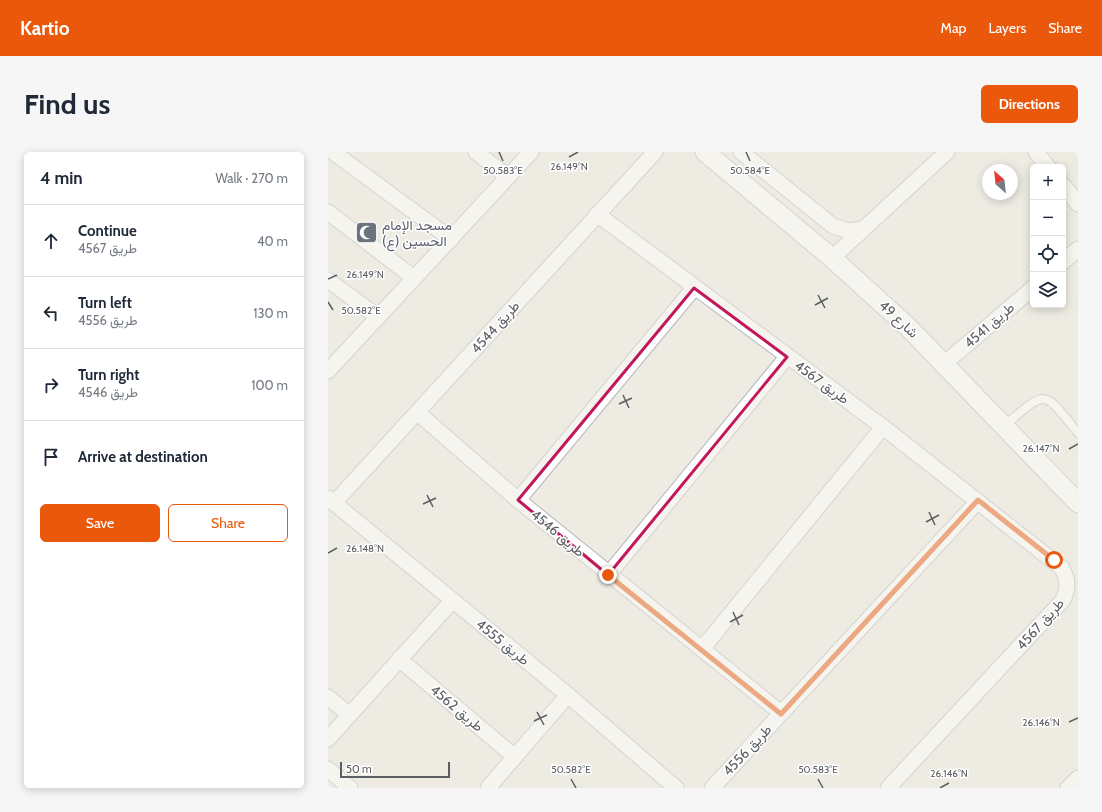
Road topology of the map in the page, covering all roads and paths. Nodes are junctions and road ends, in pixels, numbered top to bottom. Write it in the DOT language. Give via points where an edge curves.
graph roads {
  1 [pos="333,152"];
  2 [pos="476,152"];
  3 [pos="531,152"];
  4 [pos="656,152"];
  5 [pos="705,152"];
  6 [pos="742,152"];
  7 [pos="947,152"];
  8 [pos="1036,152"];
  9 [pos="1046,164"];
  10 [pos="508,177"];
  11 [pos="1066,189"];
  12 [pos="1078,204"];
  13 [pos="328,212"];
  14 [pos="597,214"];
  15 [pos="862,230"];
  16 [pos="451,239"];
  17 [pos="1078,249"];
  18 [pos="832,258"];
  19 [pos="1066,259"];
  20 [pos="414,278"];
  21 [pos="328,280"];
  22 [pos="694,288"];
  23 [pos="1030,291"];
  24 [pos="378,317"];
  25 [pos="787,356"];
  26 [pos="331,363"];
  27 [pos="945,363"];
  28 [pos="418,412"];
  29 [pos="1004,426"];
  30 [pos="883,428"];
  31 [pos="1078,433"];
  32 [pos="331,500"];
  33 [pos="518,500"];
  34 [pos="978,500"];
  35 [pos="1078,503"];
  36 [pos="608,575"];
  37 [pos="452,601"];
  38 [pos="702,649"];
  39 [pos="400,659"];
  40 [pos="568,695"];
  41 [pos="328,697"];
  42 [pos="781,714"];
  43 [pos="349,715"];
  44 [pos="328,739"];
  45 [pos="515,757"];
  46 [pos="328,769"];
  47 [pos="1078,778"];
  48 [pos="674,787"];
  49 [pos="350,788"];
  50 [pos="490,788"];
  51 [pos="712,788"];
  52 [pos="888,788"];
  53 [pos="1068,788"];
  1 -- 16 [label="street"];
  2 -- 10 [label="street"];
  3 -- 10 [label="street"];
  4 -- 14 [label="street, طريق 4544"];
  5 -- 18 [label="street, شارع 49"];
  6 -- 15 [label="street" via="833,226 849,231"];
  7 -- 15 [label="street"];
  8 -- 9 [label="street"];
  10 -- 16 [label="street"];
  11 -- 12 [label="street"];
  13 -- 20 [label="street"];
  14 -- 22 [label="street, طريق 4567"];
  14 -- 28 [label="street, طريق 4544"];
  15 -- 18 [label="street"];
  16 -- 20 [label="street"];
  17 -- 19 [label="street"];
  18 -- 27 [label="street, شارع 49"];
  20 -- 24 [label="street"];
  21 -- 24 [label="street"];
  22 -- 25 [label="street, طريق 4567"];
  22 -- 33 [label="street"];
  23 -- 27 [label="street, طريق 4541"];
  24 -- 26 [label="street"];
  25 -- 30 [label="street, طريق 4567"];
  25 -- 36 [label="street, طريق 4567"];
  27 -- 29 [label="street, شارع 49"];
  28 -- 32 [label="street, طريق 4544"];
  28 -- 33 [label="street, طريق 4546"];
  29 -- 31 [label="lane" via="1035,400 1042,398 1049,399"];
  29 -- 35 [label="street, شارع 49"];
  30 -- 34 [label="street, طريق 4567"];
  30 -- 38 [label="street"];
  32 -- 37 [label="street, طريق 4555"];
  33 -- 36 [label="street, طريق 4546"];
  34 -- 42 [label="street, طريق 4556"];
  34 -- 52 [label="street, طريق 4567" via="1062,568 1068,579 1068,590 1063,600"];
  36 -- 38 [label="street, طريق 4546"];
  37 -- 39 [label="street"];
  37 -- 40 [label="street, طريق 4555"];
  38 -- 42 [label="street, طريق 4546"];
  39 -- 43 [label="street"];
  39 -- 45 [label="street, طريق 4562"];
  40 -- 45 [label="street"];
  40 -- 48 [label="street, طريق 4555"];
  41 -- 43 [label="street"];
  42 -- 51 [label="street, طريق 4556"];
  43 -- 44 [label="street"];
  45 -- 50 [label="street"];
  46 -- 49 [label="street"];
  47 -- 53 [label="street"];
}
